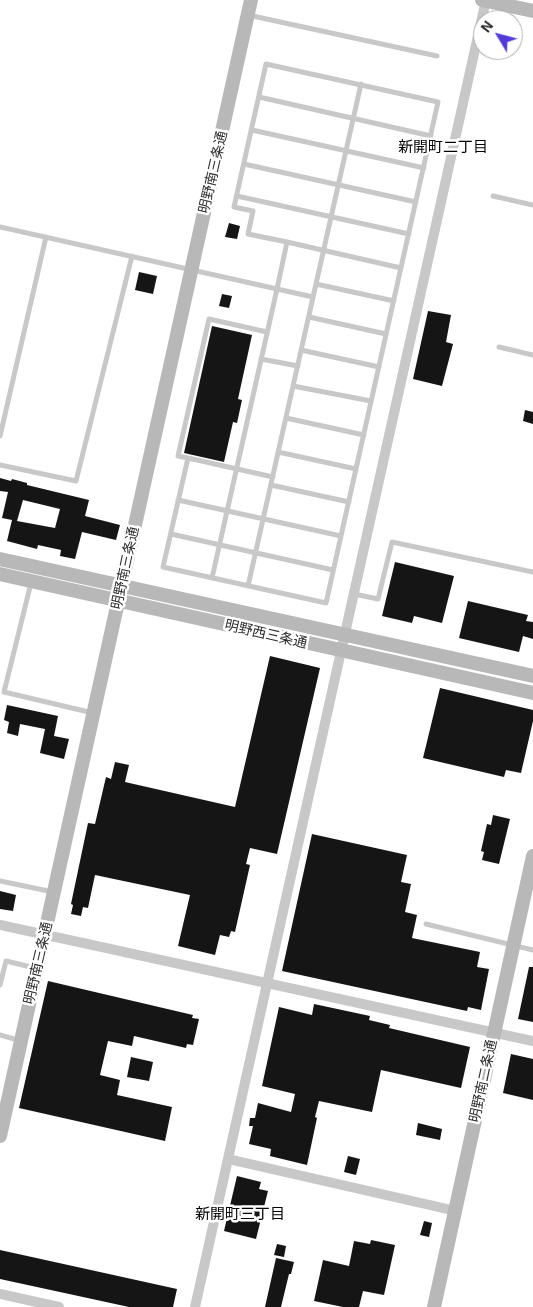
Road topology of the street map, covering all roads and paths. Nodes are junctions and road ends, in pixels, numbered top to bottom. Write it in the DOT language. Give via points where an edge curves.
graph roads {
  1 [pos="251,0"];
  2 [pos="484,0"];
  3 [pos="533,11"];
  4 [pos="248,15"];
  5 [pos="436,56"];
  6 [pos="361,84"];
  7 [pos="259,97"];
  8 [pos="353,118"];
  9 [pos="252,130"];
  10 [pos="431,136"];
  11 [pos="346,151"];
  12 [pos="244,164"];
  13 [pos="424,168"];
  14 [pos="338,185"];
  15 [pos="237,196"];
  16 [pos="493,196"];
  17 [pos="416,202"];
  18 [pos="533,205"];
  19 [pos="331,217"];
  20 [pos="0,227"];
  21 [pos="409,234"];
  22 [pos="46,237"];
  23 [pos="287,242"];
  24 [pos="324,250"];
  25 [pos="132,256"];
  26 [pos="401,268"];
  27 [pos="191,270"];
  28 [pos="316,284"];
  29 [pos="277,289"];
  30 [pos="313,297"];
  31 [pos="394,301"];
  32 [pos="309,316"];
  33 [pos="267,332"];
  34 [pos="386,334"];
  35 [pos="499,347"];
  36 [pos="301,350"];
  37 [pos="533,355"];
  38 [pos="261,359"];
  39 [pos="298,366"];
  40 [pos="379,368"];
  41 [pos="293,386"];
  42 [pos="371,401"];
  43 [pos="286,418"];
  44 [pos="364,435"];
  45 [pos="0,436"];
  46 [pos="278,452"];
  47 [pos="188,458"];
  48 [pos="0,466"];
  49 [pos="236,469"];
  50 [pos="356,469"];
  51 [pos="273,477"];
  52 [pos="271,485"];
  53 [pos="178,500"];
  54 [pos="349,502"];
  55 [pos="227,510"];
  56 [pos="263,518"];
  57 [pos="171,534"];
  58 [pos="341,536"];
  59 [pos="219,544"];
  60 [pos="256,553"];
  61 [pos="0,559"];
  62 [pos="333,570"];
  63 [pos="533,572"];
  64 [pos="0,574"];
  65 [pos="212,578"];
  66 [pos="32,581"];
  67 [pos="121,586"];
  68 [pos="248,586"];
  69 [pos="353,594"];
  70 [pos="118,600"];
  71 [pos="344,635"];
  72 [pos="341,651"];
  73 [pos="533,676"];
  74 [pos="2,692"];
  75 [pos="533,693"];
  76 [pos="93,713"];
  77 [pos="533,856"];
  78 [pos="0,880"];
  79 [pos="54,892"];
  80 [pos="426,924"];
  81 [pos="0,925"];
  82 [pos="45,935"];
  83 [pos="513,945"];
  84 [pos="533,950"];
  85 [pos="37,968"];
  86 [pos="268,984"];
  87 [pos="0,985"];
  88 [pos="494,1033"];
  89 [pos="0,1035"];
  90 [pos="21,1041"];
  91 [pos="533,1041"];
  92 [pos="3,1110"];
  93 [pos="0,1136"];
  94 [pos="228,1159"];
  95 [pos="456,1210"];
  96 [pos="0,1294"];
  97 [pos="59,1307"];
  98 [pos="195,1307"];
  99 [pos="434,1307"];
  1 -- 4 [label="street, 明野南三条通"];
  2 -- 3 [label="street"];
  2 -- 69 [label="street"];
  4 -- 5 [label="lane"];
  4 -- 27 [label="street, 明野南三条通"];
  6 -- 7 [label="lane" via="266,64"];
  6 -- 8 [label="lane"];
  6 -- 10 [label="lane" via="438,102"];
  7 -- 8 [label="lane"];
  7 -- 9 [label="lane"];
  8 -- 10 [label="lane"];
  8 -- 11 [label="lane"];
  9 -- 11 [label="lane"];
  9 -- 12 [label="lane"];
  10 -- 13 [label="lane"];
  11 -- 13 [label="lane"];
  11 -- 14 [label="lane"];
  12 -- 14 [label="lane"];
  12 -- 15 [label="lane"];
  13 -- 17 [label="lane"];
  14 -- 17 [label="lane"];
  14 -- 19 [label="lane"];
  15 -- 19 [label="lane"];
  15 -- 23 [label="lane" via="234,207 253,211 248,234"];
  16 -- 18 [label="lane"];
  17 -- 21 [label="lane"];
  19 -- 21 [label="lane"];
  19 -- 24 [label="lane"];
  20 -- 22 [label="lane"];
  21 -- 26 [label="lane"];
  22 -- 25 [label="lane"];
  22 -- 45 [label="lane"];
  23 -- 24 [label="lane"];
  23 -- 29 [label="lane"];
  24 -- 26 [label="lane"];
  24 -- 28 [label="lane"];
  25 -- 27 [label="lane"];
  25 -- 48 [label="lane" via="76,481"];
  26 -- 31 [label="lane"];
  27 -- 29 [label="lane"];
  27 -- 67 [label="street, 明野南三条通"];
  28 -- 30 [label="lane"];
  28 -- 31 [label="lane"];
  29 -- 30 [label="lane"];
  29 -- 33 [label="lane"];
  30 -- 32 [label="lane"];
  31 -- 34 [label="lane"];
  32 -- 34 [label="lane"];
  32 -- 36 [label="lane"];
  33 -- 38 [label="lane"];
  33 -- 47 [label="lane" via="209,319 178,456"];
  34 -- 40 [label="lane"];
  35 -- 37 [label="lane"];
  36 -- 39 [label="lane"];
  36 -- 40 [label="lane"];
  38 -- 39 [label="lane"];
  38 -- 49 [label="lane"];
  39 -- 41 [label="lane"];
  40 -- 42 [label="lane"];
  41 -- 42 [label="lane"];
  41 -- 43 [label="lane"];
  42 -- 44 [label="lane"];
  43 -- 44 [label="lane"];
  43 -- 46 [label="lane"];
  44 -- 50 [label="lane"];
  46 -- 50 [label="lane"];
  46 -- 51 [label="lane"];
  47 -- 49 [label="lane"];
  47 -- 53 [label="lane"];
  49 -- 51 [label="lane"];
  49 -- 55 [label="lane"];
  50 -- 54 [label="lane"];
  51 -- 52 [label="lane"];
  52 -- 54 [label="lane"];
  52 -- 56 [label="lane"];
  53 -- 55 [label="lane"];
  53 -- 57 [label="lane"];
  54 -- 58 [label="lane"];
  55 -- 56 [label="lane"];
  55 -- 59 [label="lane"];
  56 -- 58 [label="lane"];
  56 -- 60 [label="lane"];
  57 -- 59 [label="lane"];
  57 -- 65 [label="lane" via="163,567"];
  58 -- 62 [label="lane"];
  59 -- 60 [label="lane"];
  59 -- 65 [label="lane"];
  60 -- 62 [label="lane"];
  60 -- 68 [label="lane"];
  61 -- 67 [label="street, 明野西三条通"];
  62 -- 68 [label="lane" via="326,604"];
  63 -- 69 [label="lane" via="392,542 378,599"];
  64 -- 66 [label="street, 明野西三条通"];
  65 -- 68 [label="lane"];
  66 -- 70 [label="street, 明野西三条通"];
  66 -- 74 [label="lane"];
  67 -- 70 [label="street, 明野南三条通"];
  67 -- 71 [label="street, 明野西三条通"];
  69 -- 71 [label="street"];
  70 -- 72 [label="street, 明野西三条通"];
  70 -- 76 [label="street, 明野南三条通"];
  71 -- 72 [label="street"];
  71 -- 73 [label="street, 明野西三条通"];
  72 -- 75 [label="street, 明野西三条通"];
  72 -- 86 [label="street"];
  74 -- 76 [label="lane"];
  76 -- 79 [label="street, 明野南三条通"];
  77 -- 83 [label="street, 明野南二条通"];
  78 -- 79 [label="lane"];
  79 -- 82 [label="street, 明野南三条通"];
  80 -- 83 [label="lane"];
  81 -- 82 [label="street"];
  82 -- 85 [label="street, 明野南三条通"];
  82 -- 86 [label="street"];
  83 -- 84 [label="lane"];
  83 -- 88 [label="street, 明野南二条通"];
  85 -- 87 [label="lane" via="6,961"];
  85 -- 90 [label="street, 明野南三条通"];
  86 -- 88 [label="street"];
  86 -- 94 [label="street"];
  88 -- 91 [label="street"];
  88 -- 95 [label="street, 明野南二条通"];
  89 -- 90 [label="lane"];
  90 -- 92 [label="street, 明野南三条通"];
  92 -- 93 [label="street, 明野南三条通"];
  94 -- 95 [label="street"];
  94 -- 98 [label="street"];
  95 -- 99 [label="street, 明野南二条通"];
  96 -- 97 [label="street"];
}
